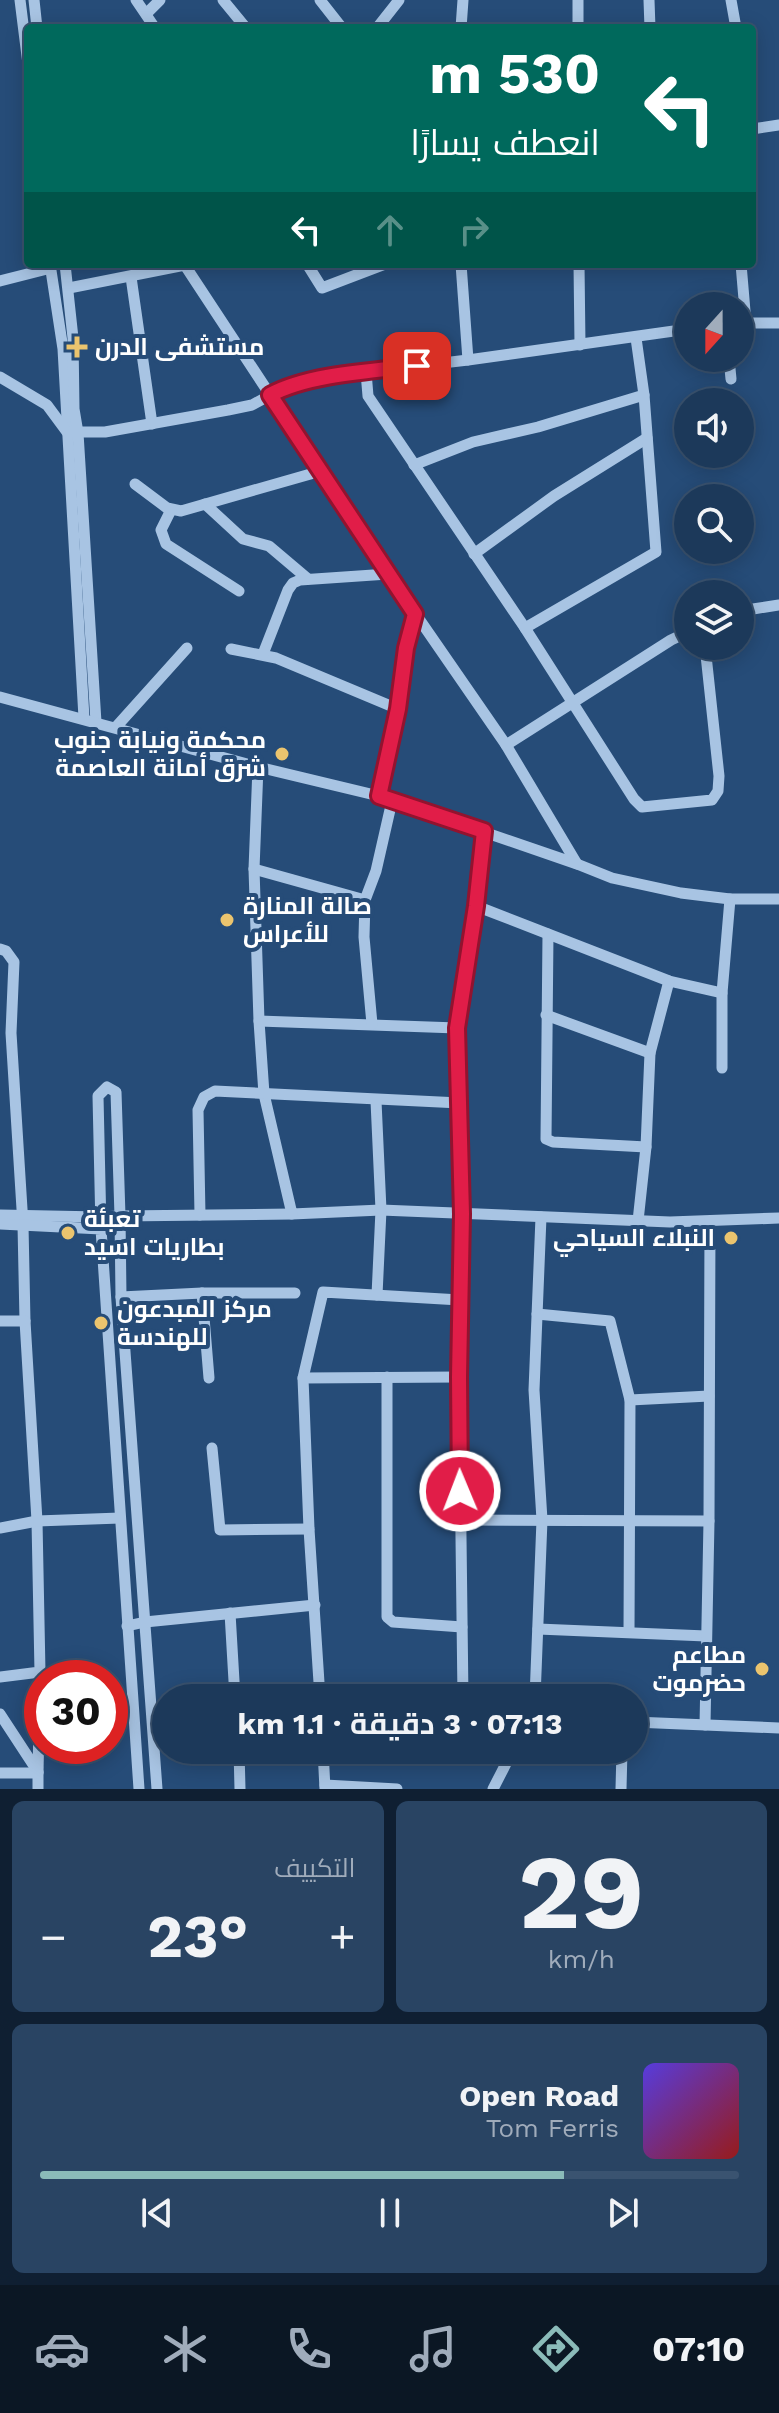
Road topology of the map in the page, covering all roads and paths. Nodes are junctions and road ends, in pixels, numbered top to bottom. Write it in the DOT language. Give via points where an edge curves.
graph roads {
  1 [pos="20,0"];
  2 [pos="34,0"];
  3 [pos="136,0"];
  4 [pos="160,0"];
  5 [pos="223,0"];
  6 [pos="320,0"];
  7 [pos="399,0"];
  8 [pos="463,0"];
  9 [pos="578,0"];
  10 [pos="649,0"];
  11 [pos="731,0"];
  12 [pos="147,13"];
  13 [pos="37,24"];
  14 [pos="153,24"];
  15 [pos="243,24"];
  16 [pos="339,24"];
  17 [pos="380,24"];
  18 [pos="461,24"];
  19 [pos="578,24"];
  20 [pos="650,24"];
  21 [pos="735,24"];
  22 [pos="24,32"];
  23 [pos="779,125"];
  24 [pos="756,128"];
  25 [pos="43,268"];
  26 [pos="50,268"];
  27 [pos="66,268"];
  28 [pos="168,268"];
  29 [pos="187,268"];
  30 [pos="310,268"];
  31 [pos="374,268"];
  32 [pos="461,268"];
  33 [pos="579,268"];
  34 [pos="741,268"];
  35 [pos="131,277"];
  36 [pos="0,281"];
  37 [pos="69,288"];
  38 [pos="742,292"];
  39 [pos="754,323"];
  40 [pos="779,323"];
  41 [pos="674,331"];
  42 [pos="636,338"];
  43 [pos="580,345"];
  44 [pos="468,360"];
  45 [pos="366,372"];
  46 [pos="730,372"];
  47 [pos="0,377"];
  48 [pos="731,379"];
  49 [pos="270,395"];
  50 [pos="644,395"];
  51 [pos="152,424"];
  52 [pos="72,433"];
  53 [pos="647,438"];
  54 [pos="414,465"];
  55 [pos="321,471"];
  56 [pos="135,484"];
  57 [pos="205,504"];
  58 [pos="171,510"];
  59 [pos="474,554"];
  60 [pos="388,574"];
  61 [pos="308,579"];
  62 [pos="239,591"];
  63 [pos="779,605"];
  64 [pos="754,609"];
  65 [pos="415,614"];
  66 [pos="525,628"];
  67 [pos="674,639"];
  68 [pos="187,648"];
  69 [pos="231,649"];
  70 [pos="263,654"];
  71 [pos="707,660"];
  72 [pos="0,697"];
  73 [pos="573,702"];
  74 [pos="398,709"];
  75 [pos="84,718"];
  76 [pos="96,722"];
  77 [pos="116,727"];
  78 [pos="506,745"];
  79 [pos="258,767"];
  80 [pos="379,796"];
  81 [pos="392,801"];
  82 [pos="484,831"];
  83 [pos="577,864"];
  84 [pos="254,869"];
  85 [pos="730,899"];
  86 [pos="779,899"];
  87 [pos="365,900"];
  88 [pos="476,906"];
  89 [pos="548,934"];
  90 [pos="0,949"];
  91 [pos="669,981"];
  92 [pos="722,993"];
  93 [pos="546,1015"];
  94 [pos="259,1021"];
  95 [pos="372,1024"];
  96 [pos="457,1028"];
  97 [pos="5,1034"];
  98 [pos="650,1053"];
  99 [pos="722,1068"];
  100 [pos="264,1094"];
  101 [pos="376,1101"];
  102 [pos="460,1103"];
  103 [pos="646,1147"];
  104 [pos="381,1210"];
  105 [pos="292,1214"];
  106 [pos="462,1214"];
  107 [pos="0,1215"];
  108 [pos="200,1215"];
  109 [pos="541,1217"];
  110 [pos="779,1218"];
  111 [pos="22,1220"];
  112 [pos="638,1221"];
  113 [pos="710,1221"];
  114 [pos="120,1222"];
  115 [pos="100,1223"];
  116 [pos="0,1224"];
  117 [pos="202,1293"];
  118 [pos="295,1293"];
  119 [pos="377,1295"];
  120 [pos="121,1297"];
  121 [pos="460,1300"];
  122 [pos="537,1314"];
  123 [pos="0,1321"];
  124 [pos="25,1321"];
  125 [pos="387,1377"];
  126 [pos="459,1377"];
  127 [pos="209,1378"];
  128 [pos="303,1378"];
  129 [pos="709,1396"];
  130 [pos="630,1400"];
  131 [pos="212,1448"];
  132 [pos="120,1518"];
  133 [pos="461,1520"];
  134 [pos="542,1520"];
  135 [pos="630,1520"];
  136 [pos="37,1521"];
  137 [pos="709,1521"];
  138 [pos="0,1528"];
  139 [pos="309,1529"];
  140 [pos="315,1605"];
  141 [pos="230,1613"];
  142 [pos="145,1622"];
  143 [pos="127,1626"];
  144 [pos="462,1627"];
  145 [pos="538,1629"];
  146 [pos="629,1632"];
  147 [pos="706,1636"];
  148 [pos="40,1660"];
  149 [pos="24,1674"];
  150 [pos="0,1677"];
  151 [pos="234,1684"];
  152 [pos="319,1684"];
  153 [pos="463,1684"];
  154 [pos="536,1684"];
  155 [pos="0,1714"];
  156 [pos="648,1723"];
  157 [pos="705,1725"];
  158 [pos="779,1728"];
  159 [pos="38,1764"];
  160 [pos="239,1764"];
  161 [pos="324,1764"];
  162 [pos="506,1764"];
  163 [pos="622,1764"];
  164 [pos="0,1773"];
  165 [pos="38,1773"];
  166 [pos="325,1787"];
  167 [pos="38,1789"];
  168 [pos="139,1789"];
  169 [pos="157,1789"];
  170 [pos="240,1789"];
  171 [pos="397,1789"];
  172 [pos="493,1789"];
  173 [pos="621,1789"];
  1 -- 22 [label="street"];
  2 -- 13 [label="street"];
  3 -- 12 [label="street"];
  4 -- 12 [label="street"];
  5 -- 15 [label="street"];
  6 -- 16 [label="street"];
  7 -- 17 [label="street"];
  8 -- 18 [label="street"];
  9 -- 19 [label="street"];
  10 -- 20 [label="street"];
  11 -- 21 [label="street"];
  12 -- 14 [label="street"];
  23 -- 24 [label="street"];
  25 -- 36 [label="street"];
  26 -- 52 [label="street"];
  27 -- 37 [label="street"];
  28 -- 35 [label="street"];
  29 -- 49 [label="street"];
  30 -- 31 [label="street" via="322,288"];
  32 -- 44 [label="street"];
  33 -- 43 [label="street"];
  34 -- 38 [label="street"];
  35 -- 37 [label="street"];
  35 -- 51 [label="street"];
  37 -- 52 [label="street"];
  39 -- 40 [label="street"];
  41 -- 42 [label="street"];
  42 -- 43 [label="street"];
  42 -- 50 [label="street"];
  43 -- 44 [label="street"];
  44 -- 45 [label="street"];
  45 -- 49 [label="street" via="287,386"];
  45 -- 54 [label="street" via="368,396"];
  46 -- 48 [label="street"];
  47 -- 52 [label="street" via="47,405"];
  49 -- 51 [label="street" via="252,405"];
  49 -- 55 [label="street"];
  50 -- 53 [label="street"];
  50 -- 54 [label="street" via="473,442"];
  51 -- 52 [label="street"];
  52 -- 75 [label="street"];
  52 -- 76 [label="street"];
  53 -- 59 [label="street"];
  53 -- 66 [label="street" via="656,552"];
  54 -- 59 [label="street"];
  55 -- 57 [label="street"];
  55 -- 60 [label="street"];
  56 -- 58 [label="street"];
  57 -- 58 [label="street"];
  57 -- 61 [label="street" via="243,539 269,546"];
  58 -- 62 [label="street" via="161,530 166,544"];
  59 -- 66 [label="street"];
  60 -- 61 [label="street"];
  60 -- 65 [label="street"];
  61 -- 70 [label="street" via="289,587"];
  63 -- 64 [label="street"];
  65 -- 74 [label="street"];
  65 -- 78 [label="street"];
  66 -- 73 [label="street"];
  67 -- 73 [label="street"];
  68 -- 77 [label="street"];
  69 -- 70 [label="street"];
  70 -- 74 [label="street"];
  71 -- 73 [label="street" via="719,776 712,800 642,807"];
  72 -- 75 [label="street"];
  73 -- 78 [label="street"];
  74 -- 80 [label="street"];
  75 -- 76 [label="street"];
  76 -- 77 [label="street"];
  77 -- 79 [label="street"];
  78 -- 83 [label="street"];
  79 -- 80 [label="street"];
  79 -- 84 [label="street"];
  80 -- 81 [label="street"];
  81 -- 82 [label="street"];
  81 -- 87 [label="street"];
  82 -- 83 [label="street"];
  82 -- 88 [label="street"];
  83 -- 85 [label="street" via="612,878"];
  84 -- 87 [label="street"];
  84 -- 94 [label="street"];
  85 -- 86 [label="street"];
  85 -- 92 [label="street"];
  87 -- 95 [label="street"];
  88 -- 89 [label="street"];
  88 -- 96 [label="street"];
  89 -- 91 [label="street"];
  89 -- 93 [label="street"];
  90 -- 97 [label="street" via="14,962"];
  91 -- 92 [label="street"];
  91 -- 98 [label="street"];
  92 -- 99 [label="street"];
  93 -- 98 [label="street"];
  93 -- 103 [label="street" via="546,1139"];
  94 -- 95 [label="street"];
  94 -- 100 [label="street"];
  95 -- 96 [label="street"];
  96 -- 102 [label="street"];
  97 -- 111 [label="street"];
  98 -- 103 [label="street"];
  100 -- 101 [label="street"];
  100 -- 105 [label="street"];
  100 -- 108 [label="street" via="215,1091 204,1097 198,1110"];
  101 -- 102 [label="street"];
  101 -- 104 [label="street"];
  102 -- 106 [label="street"];
  103 -- 112 [label="street"];
  104 -- 105 [label="street"];
  104 -- 106 [label="street"];
  104 -- 119 [label="street"];
  105 -- 108 [label="street"];
  106 -- 109 [label="street"];
  106 -- 121 [label="street"];
  107 -- 111 [label="street"];
  108 -- 114 [label="street"];
  109 -- 112 [label="street"];
  109 -- 122 [label="street"];
  110 -- 113 [label="street"];
  111 -- 115 [label="street"];
  111 -- 116 [label="street"];
  111 -- 124 [label="street"];
  112 -- 113 [label="street"];
  113 -- 129 [label="street"];
  114 -- 115 [label="street"];
  114 -- 115 [label="street" via="116,1092 107,1087 98,1096"];
  114 -- 120 [label="street"];
  115 -- 132 [label="street"];
  117 -- 118 [label="street"];
  117 -- 120 [label="street"];
  117 -- 127 [label="street"];
  119 -- 121 [label="street"];
  119 -- 128 [label="street" via="323,1292"];
  120 -- 142 [label="street"];
  121 -- 126 [label="street"];
  122 -- 130 [label="street" via="610,1321"];
  122 -- 134 [label="street" via="534,1390"];
  123 -- 124 [label="street"];
  124 -- 136 [label="street"];
  125 -- 126 [label="street"];
  125 -- 128 [label="street"];
  125 -- 144 [label="street" via="387,1617 393,1622"];
  126 -- 133 [label="street"];
  128 -- 139 [label="street"];
  129 -- 130 [label="street"];
  129 -- 137 [label="street"];
  130 -- 135 [label="street"];
  131 -- 139 [label="street" via="220,1530"];
  132 -- 136 [label="street"];
  132 -- 143 [label="street"];
  133 -- 134 [label="street"];
  133 -- 144 [label="street"];
  134 -- 135 [label="street"];
  134 -- 145 [label="street"];
  135 -- 137 [label="street"];
  135 -- 146 [label="street"];
  136 -- 138 [label="street"];
  136 -- 148 [label="street"];
  137 -- 147 [label="street"];
  139 -- 140 [label="street"];
  140 -- 141 [label="street"];
  140 -- 152 [label="street"];
  141 -- 142 [label="street"];
  141 -- 151 [label="street"];
  142 -- 143 [label="street"];
  142 -- 169 [label="street"];
  143 -- 168 [label="street"];
  144 -- 153 [label="street"];
  145 -- 146 [label="street"];
  145 -- 154 [label="street"];
  146 -- 147 [label="street"];
  147 -- 157 [label="street"];
  149 -- 150 [label="street"];
  155 -- 165 [label="street"];
  156 -- 157 [label="street"];
  157 -- 158 [label="street"];
  159 -- 165 [label="street"];
  160 -- 170 [label="street"];
  161 -- 166 [label="street"];
  162 -- 172 [label="street"];
  163 -- 173 [label="street"];
  164 -- 165 [label="street"];
  165 -- 167 [label="street"];
  166 -- 171 [label="street"];
}
